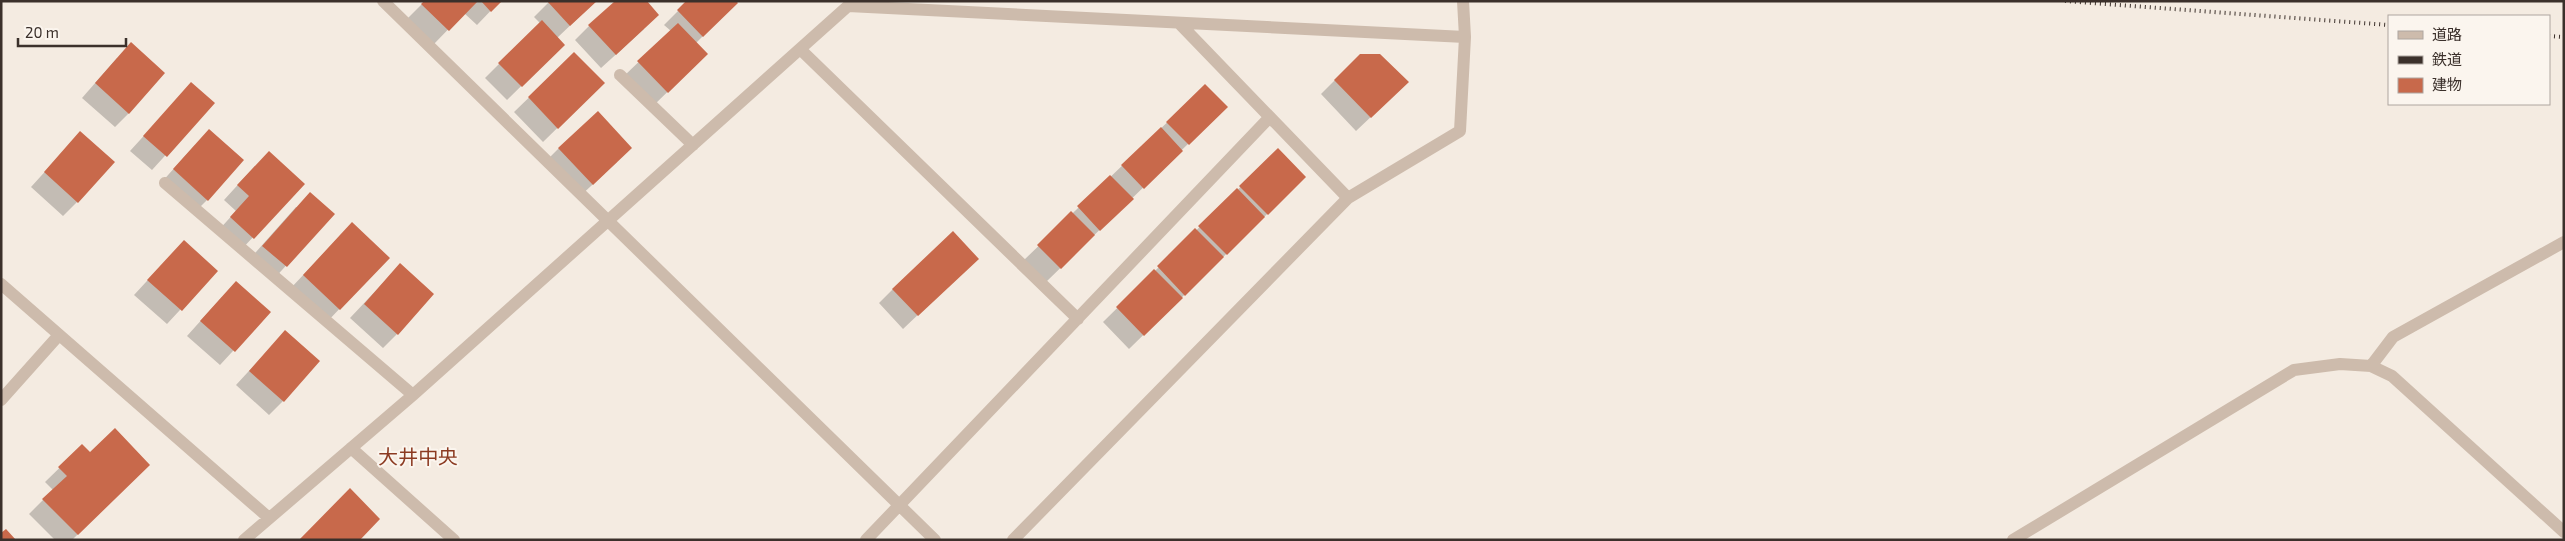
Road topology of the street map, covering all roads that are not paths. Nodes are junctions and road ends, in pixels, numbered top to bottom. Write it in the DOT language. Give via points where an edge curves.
graph roads {
  1 [pos="383,1"];
  2 [pos="1463,1"];
  3 [pos="1179,23"];
  4 [pos="1465,37"];
  5 [pos="800,49"];
  6 [pos="620,75"];
  7 [pos="1270,117"];
  8 [pos="693,145"];
  9 [pos="165,183"];
  10 [pos="1348,198"];
  11 [pos="609,220"];
  12 [pos="2564,242"];
  13 [pos="1,284"];
  14 [pos="1078,319"];
  15 [pos="59,335"];
  16 [pos="2372,366"];
  17 [pos="412,395"];
  18 [pos="1,400"];
  19 [pos="351,448"];
  20 [pos="900,505"];
  21 [pos="269,518"];
  22 [pos="2564,532"];
  23 [pos="244,540"];
  24 [pos="454,540"];
  25 [pos="866,540"];
  26 [pos="935,540"];
  27 [pos="1013,540"];
  28 [pos="2012,540"];
  1 -- 11 [label="street"];
  2 -- 4 [label="street"];
  3 -- 4 [label="street"];
  3 -- 5 [label="street" via="848,6"];
  3 -- 7 [label="street"];
  4 -- 10 [label="street" via="1460,132"];
  5 -- 8 [label="street"];
  5 -- 14 [label="street"];
  6 -- 8 [label="street"];
  7 -- 10 [label="street"];
  7 -- 14 [label="street"];
  8 -- 11 [label="street"];
  9 -- 17 [label="street"];
  10 -- 27 [label="street"];
  11 -- 17 [label="street"];
  11 -- 20 [label="street"];
  12 -- 16 [label="street" via="2393,337"];
  13 -- 15 [label="street"];
  14 -- 20 [label="street"];
  15 -- 18 [label="street"];
  15 -- 21 [label="street"];
  16 -- 22 [label="street" via="2392,376"];
  16 -- 28 [label="street" via="2340,364 2294,370"];
  17 -- 19 [label="street"];
  19 -- 21 [label="street"];
  19 -- 24 [label="street"];
  20 -- 25 [label="street"];
  20 -- 26 [label="street"];
  21 -- 23 [label="street"];
}
